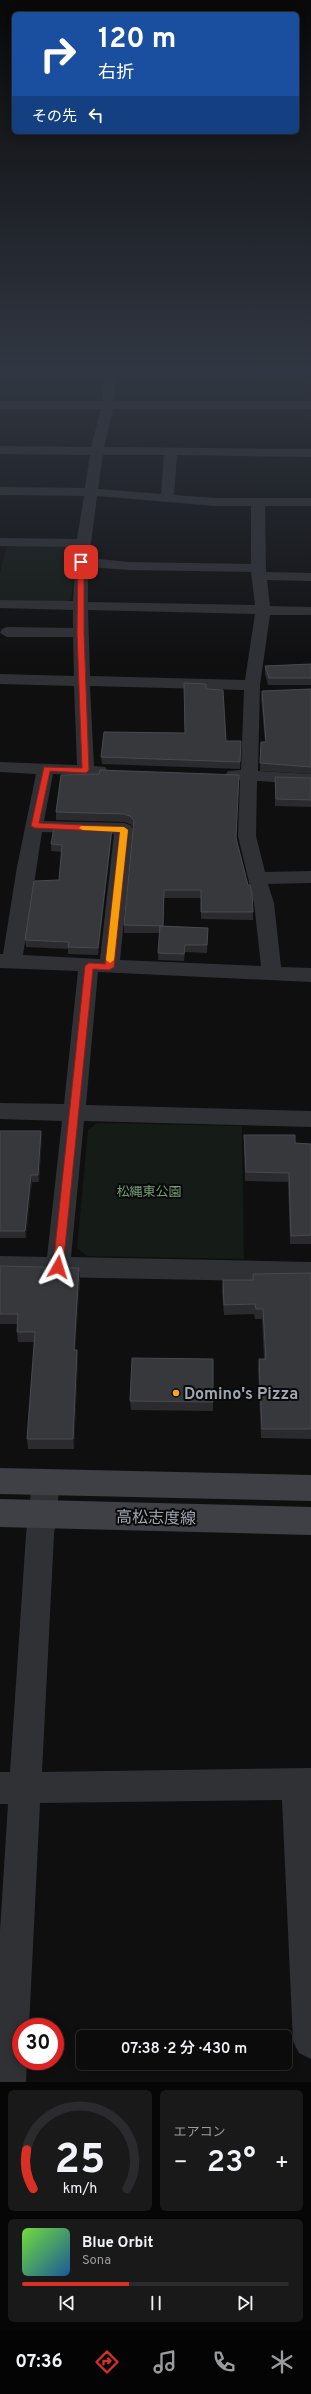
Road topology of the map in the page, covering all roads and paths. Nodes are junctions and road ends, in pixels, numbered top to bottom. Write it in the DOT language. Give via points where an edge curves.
graph roads {
  1 [pos="95,468"];
  2 [pos="170,468"];
  3 [pos="0,490"];
  4 [pos="92,492"];
  5 [pos="168,499"];
  6 [pos="258,502"];
  7 [pos="311,502"];
  8 [pos="0,542"];
  9 [pos="83,543"];
  10 [pos="81,562"];
  11 [pos="258,572"];
  12 [pos="311,577"];
  13 [pos="0,604"];
  14 [pos="81,606"];
  15 [pos="263,609"];
  16 [pos="311,611"];
  17 [pos="7,632"];
  18 [pos="80,633"];
  19 [pos="0,679"];
  20 [pos="83,682"];
  21 [pos="257,690"];
  22 [pos="0,767"];
  23 [pos="46,768"];
  24 [pos="86,770"];
  25 [pos="117,771"];
  26 [pos="217,775"];
  27 [pos="248,776"];
  28 [pos="311,779"];
  29 [pos="35,826"];
  30 [pos="311,877"];
  31 [pos="257,878"];
  32 [pos="6,961"];
  33 [pos="99,966"];
  34 [pos="272,974"];
  35 [pos="311,975"];
  36 [pos="0,1111"];
  37 [pos="74,1113"];
  38 [pos="311,1119"];
  39 [pos="0,1266"];
  40 [pos="58,1267"];
  41 [pos="311,1272"];
  42 [pos="0,1481"];
  43 [pos="46,1482"];
  44 [pos="311,1488"];
  45 [pos="0,1513"];
  46 [pos="43,1514"];
  47 [pos="311,1521"];
  48 [pos="304,1784"];
  49 [pos="13,1788"];
  50 [pos="6,1998"];
  51 [pos="311,2041"];
  52 [pos="8,2082"];
  1 -- 4 [label="street"];
  2 -- 5 [label="street"];
  3 -- 4 [label="street"];
  4 -- 5 [label="street"];
  4 -- 9 [label="street"];
  5 -- 6 [label="street"];
  6 -- 7 [label="street"];
  6 -- 11 [label="street"];
  8 -- 9 [label="street"];
  9 -- 10 [label="street"];
  10 -- 11 [label="street"];
  10 -- 14 [label="street"];
  11 -- 12 [label="street"];
  11 -- 15 [label="street"];
  13 -- 14 [label="street"];
  14 -- 15 [label="street"];
  14 -- 18 [label="street"];
  15 -- 16 [label="street"];
  15 -- 21 [label="street"];
  17 -- 18 [label="street"];
  18 -- 20 [label="street"];
  19 -- 20 [label="street"];
  20 -- 21 [label="street"];
  20 -- 24 [label="street"];
  21 -- 27 [label="street"];
  22 -- 23 [label="street"];
  23 -- 24 [label="street"];
  23 -- 29 [label="street"];
  24 -- 25 [label="street"];
  26 -- 27 [label="street"];
  27 -- 28 [label="street"];
  27 -- 31 [label="street" via="247,836"];
  29 -- 32 [label="street"];
  29 -- 33 [label="street" via="124,830"];
  30 -- 31 [label="street"];
  31 -- 34 [label="street" via="264,903"];
  32 -- 33 [label="street"];
  33 -- 34 [label="street"];
  33 -- 37 [label="street"];
  34 -- 35 [label="street"];
  36 -- 37 [label="street"];
  37 -- 38 [label="street"];
  37 -- 40 [label="street"];
  39 -- 40 [label="street"];
  40 -- 41 [label="street"];
  42 -- 43 [label="main road"];
  43 -- 44 [label="main road"];
  43 -- 46 [label="street"];
  45 -- 46 [label="main road, 高松志度線"];
  46 -- 47 [label="main road, 高松志度線"];
  46 -- 49 [label="street"];
  48 -- 49 [label="street"];
  48 -- 51 [label="street"];
  49 -- 50 [label="street"];
  50 -- 52 [label="street"];
}
